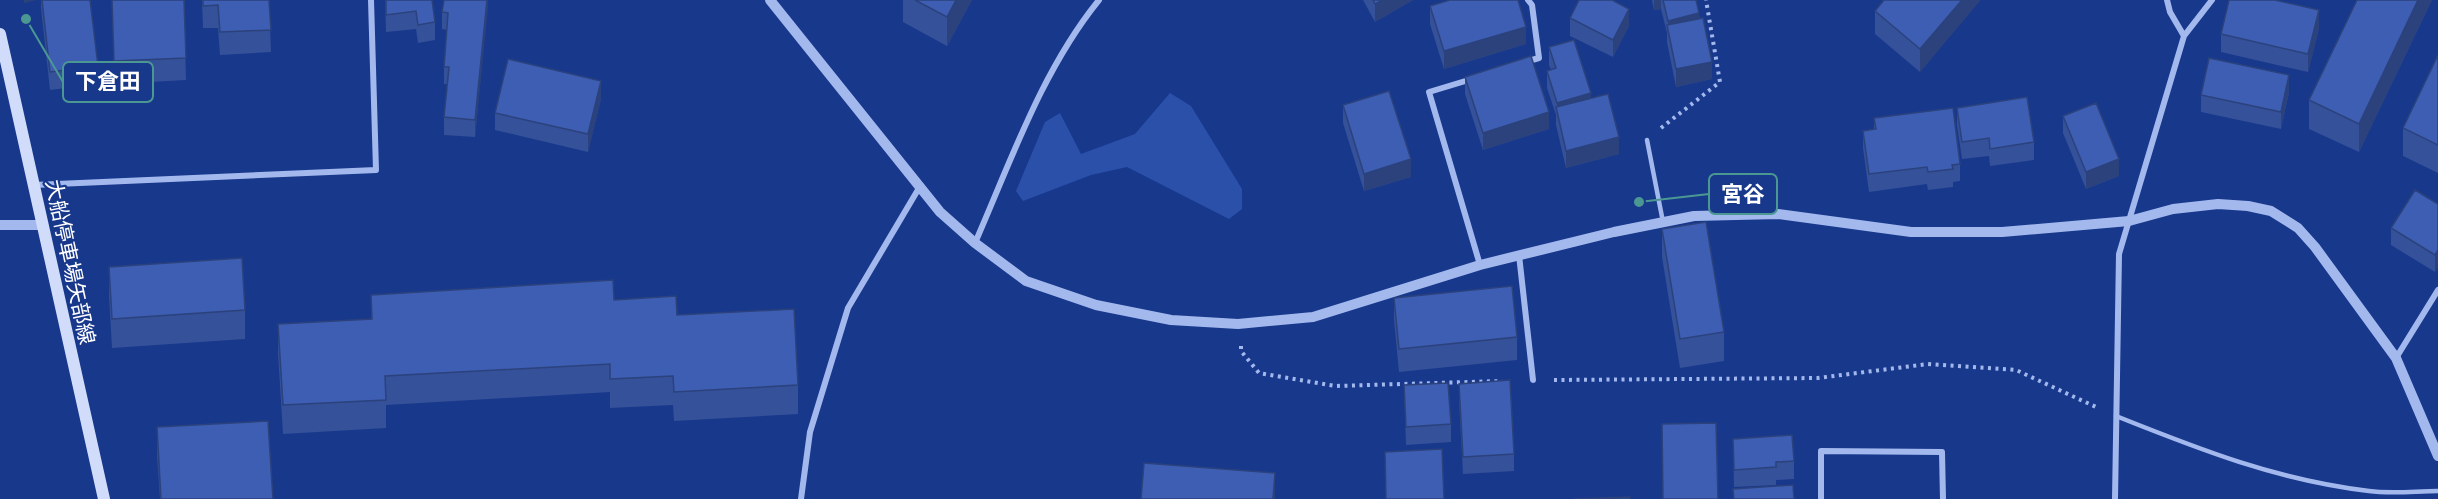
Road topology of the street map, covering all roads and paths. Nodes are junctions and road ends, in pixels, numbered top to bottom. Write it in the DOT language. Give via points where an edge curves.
graph roads {
  1 [pos="371,0"];
  2 [pos="770,0"];
  3 [pos="1099,0"];
  4 [pos="1528,0"];
  5 [pos="1706,0"];
  6 [pos="2168,0"];
  7 [pos="2212,0"];
  8 [pos="0,34"];
  9 [pos="2184,36"];
  10 [pos="1517,65"];
  11 [pos="1484,75"];
  12 [pos="1647,140"];
  13 [pos="33,185"];
  14 [pos="919,188"];
  15 [pos="2129,221"];
  16 [pos="1663,222"];
  17 [pos="0,225"];
  18 [pos="41,225"];
  19 [pos="975,243"];
  20 [pos="1519,255"];
  21 [pos="1480,265"];
  22 [pos="2438,290"];
  23 [pos="1238,324"];
  24 [pos="2396,358"];
  25 [pos="1533,380"];
  26 [pos="2116,416"];
  27 [pos="2438,456"];
  28 [pos="2438,490"];
  29 [pos="104,499"];
  30 [pos="801,499"];
  31 [pos="1821,499"];
  32 [pos="1943,499"];
  33 [pos="2115,499"];
  1 -- 13 [label="street" via="376,170"];
  2 -- 14 [label="street"];
  3 -- 19 [label="street" via="1078,25 1041,92"];
  4 -- 10 [label="street" via="1539,58"];
  5 -- 12 [label="path" via="1720,82"];
  6 -- 9 [label="street" via="2170,12"];
  7 -- 9 [label="street"];
  8 -- 13 [label="main road, 大船停車場矢部線"];
  9 -- 15 [label="street"];
  11 -- 21 [label="street" via="1429,93"];
  12 -- 16 [label="lane"];
  13 -- 18 [label="main road, 大船停車場矢部線"];
  14 -- 19 [label="street"];
  14 -- 30 [label="street" via="848,308 810,432"];
  15 -- 16 [label="street" via="2002,232 1934,232 1845,225 1778,214 1694,216"];
  15 -- 24 [label="street" via="2173,209 2218,204 2271,211 2298,228 2315,247"];
  15 -- 26 [label="street" via="2119,254"];
  16 -- 20 [label="street"];
  17 -- 18 [label="street"];
  18 -- 29 [label="main road, 大船停車場矢部線"];
  19 -- 23 [label="street" via="1026,281 1096,305 1171,320"];
  20 -- 21 [label="street"];
  20 -- 25 [label="street"];
  21 -- 23 [label="street" via="1312,317"];
  22 -- 24 [label="street"];
  23 -- 25 [label="path" via="1241,351 1259,374 1335,386"];
  24 -- 27 [label="street"];
  25 -- 26 [label="path" via="1818,378 1928,364 2016,370"];
  26 -- 28 [label="lane" via="2215,456 2288,477 2371,491"];
  26 -- 33 [label="street"];
  31 -- 32 [label="street" via="1821,451 1942,452"];
}
